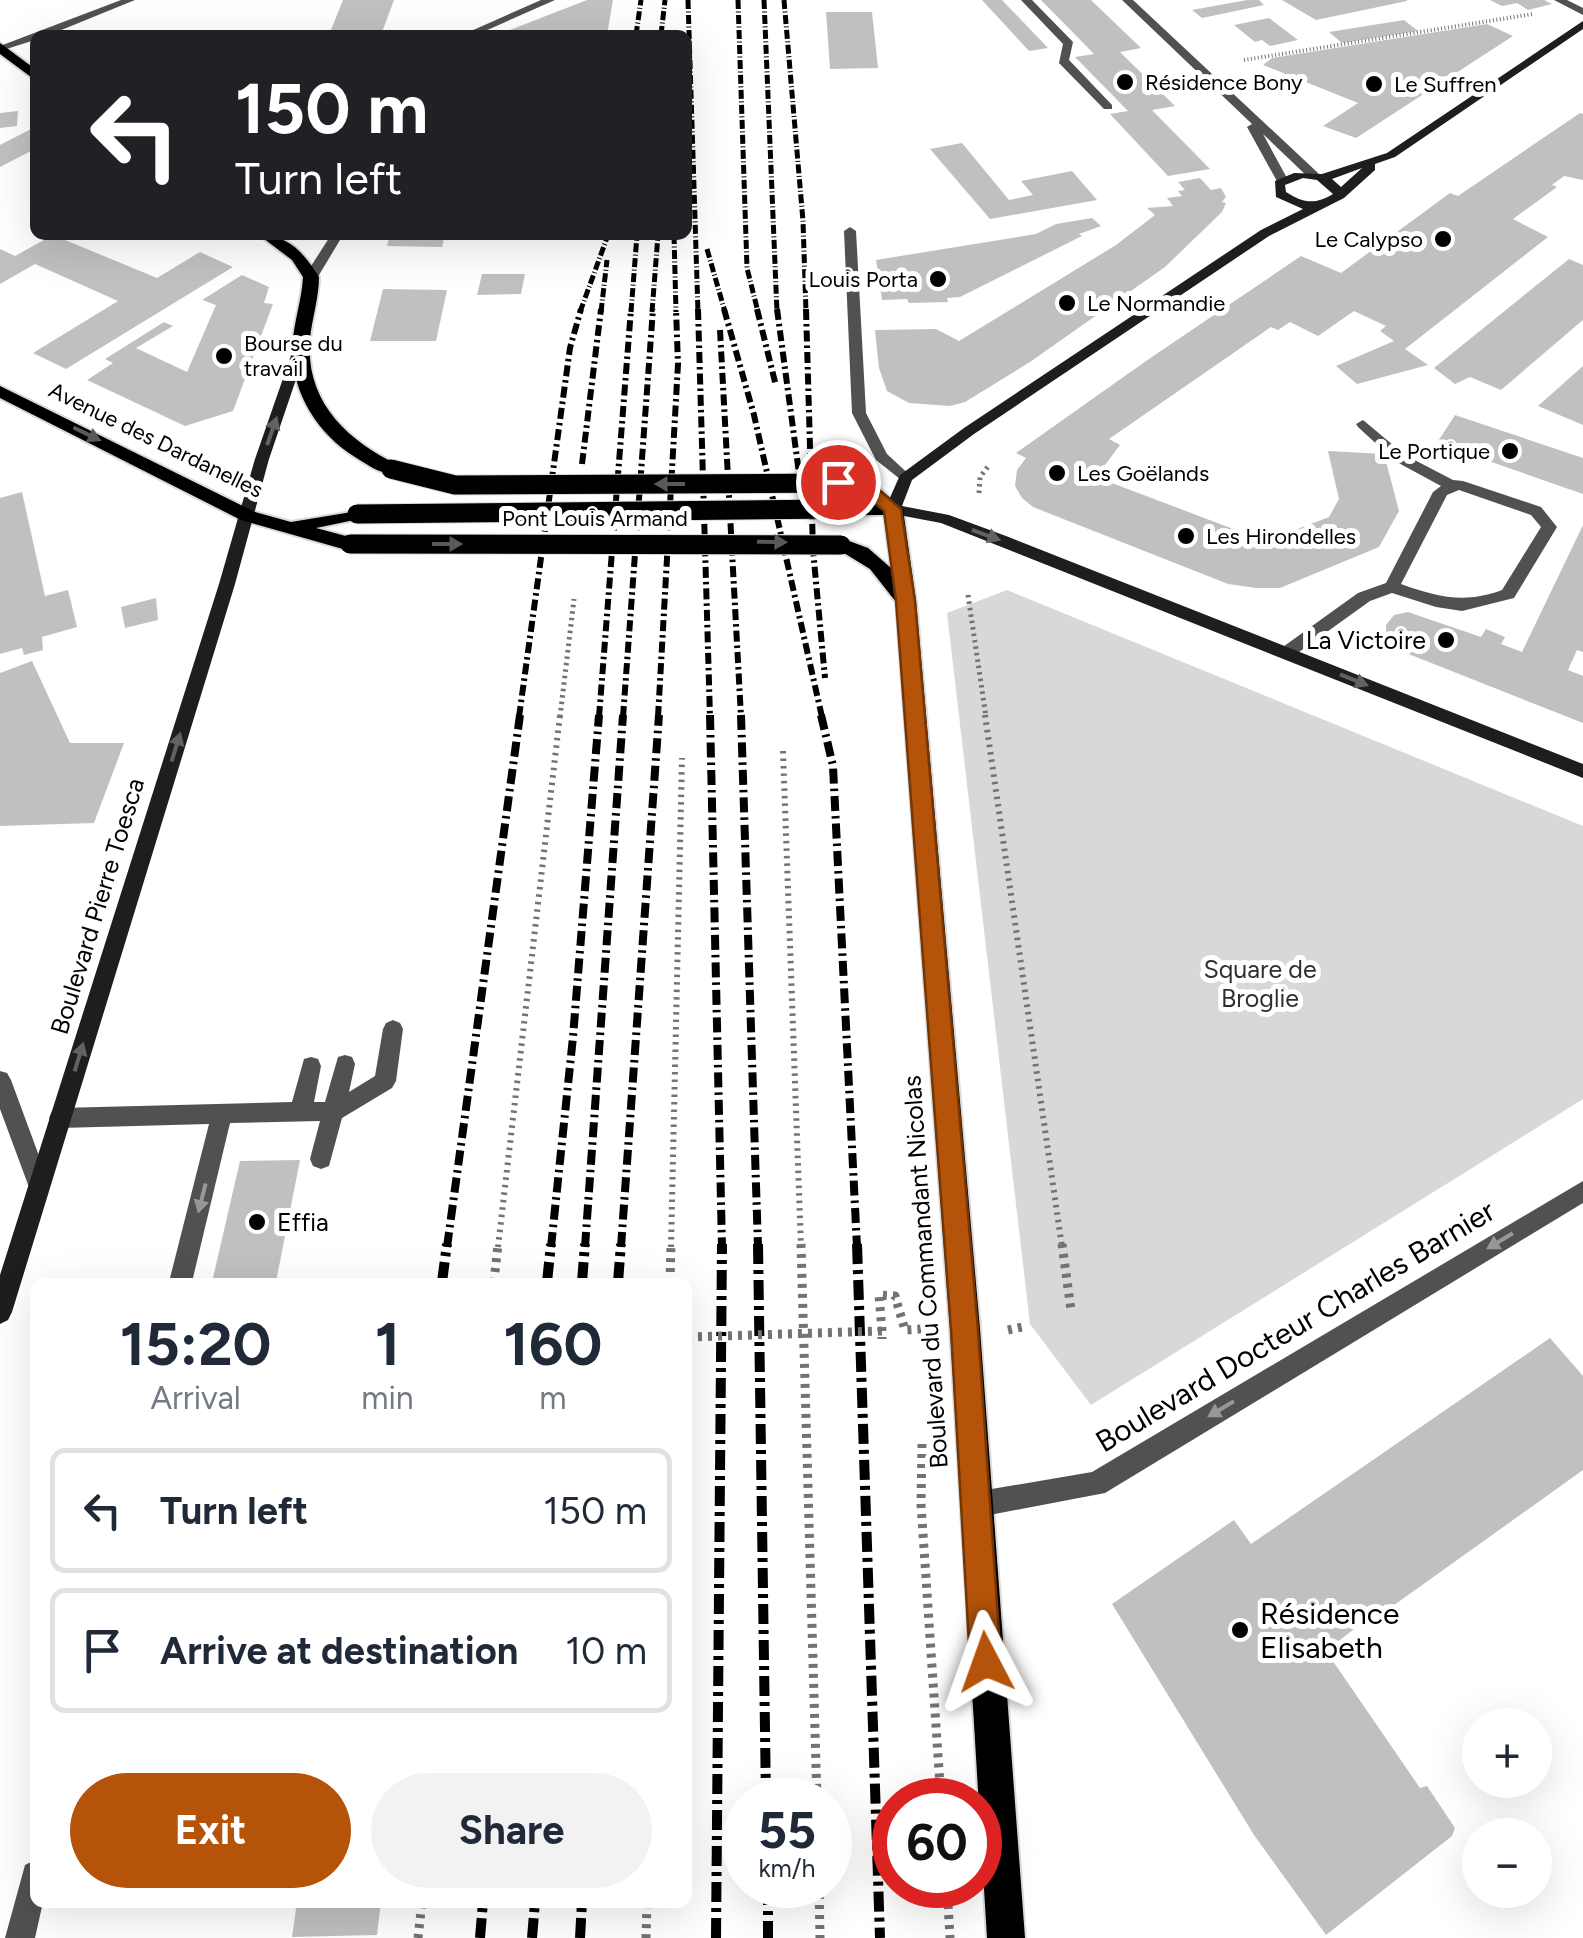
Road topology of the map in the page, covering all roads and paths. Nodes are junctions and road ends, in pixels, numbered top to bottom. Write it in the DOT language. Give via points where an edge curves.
graph roads {
  1 [pos="130,0"];
  2 [pos="513,0"];
  3 [pos="550,0"];
  4 [pos="1026,0"];
  5 [pos="1127,0"];
  6 [pos="1559,0"];
  7 [pos="1579,10"];
  8 [pos="525,12"];
  9 [pos="1583,24"];
  10 [pos="51,30"];
  11 [pos="480,30"];
  12 [pos="30,38"];
  13 [pos="1,49"];
  14 [pos="1199,68"];
  15 [pos="30,72"];
  16 [pos="1108,107"];
  17 [pos="1245,113"];
  18 [pos="1376,162"];
  19 [pos="1318,177"];
  20 [pos="1282,187"];
  21 [pos="1340,195"];
  22 [pos="1318,206"];
  23 [pos="850,230"];
  24 [pos="1265,233"];
  25 [pos="275,240"];
  26 [pos="334,240"];
  27 [pos="311,277"];
  28 [pos="300,347"];
  29 [pos="0,391"];
  30 [pos="1363,424"];
  31 [pos="998,454"];
  32 [pos="905,478"];
  33 [pos="1450,485"];
  34 [pos="979,505"];
  35 [pos="893,509"];
  36 [pos="358,514"];
  37 [pos="248,516"];
  38 [pos="294,526"];
  39 [pos="350,544"];
  40 [pos="1392,587"];
  41 [pos="968,594"];
  42 [pos="574,599"];
  43 [pos="906,601"];
  44 [pos="1286,653"];
  45 [pos="784,751"];
  46 [pos="682,758"];
  47 [pos="1583,771"];
  48 [pos="393,1029"];
  49 [pos="345,1064"];
  50 [pos="311,1066"];
  51 [pos="0,1080"];
  52 [pos="336,1111"];
  53 [pos="301,1112"];
  54 [pos="222,1113"];
  55 [pos="60,1118"];
  56 [pos="320,1159"];
  57 [pos="38,1183"];
  58 [pos="1583,1190"];
  59 [pos="182,1278"];
  60 [pos="494,1278"];
  61 [pos="670,1278"];
  62 [pos="879,1295"];
  63 [pos="1071,1310"];
  64 [pos="0,1312"];
  65 [pos="692,1336"];
  66 [pos="923,1432"];
  67 [pos="974,1505"];
  68 [pos="816,1778"];
  69 [pos="940,1778"];
  70 [pos="30,1897"];
  71 [pos="421,1908"];
  72 [pos="647,1908"];
  73 [pos="819,1908"];
  74 [pos="948,1908"];
  75 [pos="20,1938"];
  76 [pos="418,1938"];
  77 [pos="646,1938"];
  78 [pos="820,1938"];
  79 [pos="950,1938"];
  80 [pos="1006,1938"];
  1 -- 10 [label="street"];
  2 -- 8 [label="street"];
  3 -- 8 [label="street"];
  4 -- 16 [label="street" via="1069,44 1063,60"];
  5 -- 14 [label="street"];
  6 -- 7 [label="street"];
  7 -- 14 [label="path"];
  8 -- 11 [label="street"];
  9 -- 18 [label="street"];
  12 -- 13 [label="street"];
  13 -- 15 [label="main road"];
  14 -- 17 [label="street"];
  17 -- 19 [label="street"];
  17 -- 20 [label="street"];
  18 -- 19 [label="street"];
  18 -- 21 [label="street"];
  19 -- 20 [label="street"];
  19 -- 21 [label="street"];
  20 -- 22 [label="street" via="1300,204"];
  20 -- 24 [label="street"];
  21 -- 22 [label="street"];
  22 -- 24 [label="street"];
  23 -- 32 [label="street" via="859,413 881,457"];
  24 -- 32 [label="street"];
  25 -- 27 [label="main road"];
  26 -- 27 [label="street"];
  27 -- 28 [label="main road"];
  35 -- 28 [label="main road, Pont Louis Armand, one-way, bridge" via="838,482 455,485 391,469 342,443 328,427 308,390"];
  37 -- 28 [label="street, Boulevard Pierre Toesca, one-way"];
  29 -- 37 [label="main road, Avenue des Dardanelles, one-way"];
  30 -- 33 [label="street" via="1400,458"];
  31 -- 34 [label="path" via="980,478"];
  32 -- 35 [label="street"];
  33 -- 40 [label="street"];
  33 -- 40 [label="street" via="1536,510 1549,527 1508,594 1487,603 1446,606"];
  35 -- 36 [label="main road, Pont Louis Armand, bridge"];
  35 -- 43 [label="main road, Boulevard du Commandant Nicolas"];
  35 -- 44 [label="street, one-way" via="944,519"];
  36 -- 38 [label="main road, Avenue des Dardanelles"];
  37 -- 38 [label="main road, Avenue des Dardanelles"];
  55 -- 37 [label="street, Boulevard Pierre Toesca, one-way"];
  38 -- 39 [label="main road, Avenue des Dardanelles"];
  39 -- 43 [label="main road, Pont Louis Armand, one-way, bridge" via="841,545 862,550"];
  40 -- 44 [label="street" via="1364,597"];
  41 -- 63 [label="path"];
  42 -- 60 [label="path"];
  43 -- 67 [label="main road, Boulevard du Commandant Nicolas"];
  44 -- 47 [label="street, one-way"];
  45 -- 68 [label="path"];
  46 -- 61 [label="path"];
  48 -- 52 [label="street" via="385,1081"];
  49 -- 52 [label="street"];
  50 -- 53 [label="street"];
  51 -- 57 [label="street"];
  52 -- 53 [label="street"];
  52 -- 56 [label="street"];
  53 -- 54 [label="street"];
  54 -- 55 [label="street"];
  54 -- 59 [label="street, one-way"];
  55 -- 57 [label="street, Boulevard Pierre Toesca"];
  57 -- 64 [label="street, Boulevard Pierre Toesca"];
  58 -- 67 [label="street, Boulevard Docteur Charles Barnier, one-way" via="1096,1484"];
  62 -- 65 [label="path, bridge" via="882,1335"];
  66 -- 69 [label="path" via="921,1504"];
  67 -- 80 [label="main road, Boulevard du Commandant Nicolas"];
  70 -- 75 [label="street"];
  71 -- 76 [label="path"];
  72 -- 77 [label="path"];
  73 -- 78 [label="path"];
  74 -- 79 [label="path"];
}
